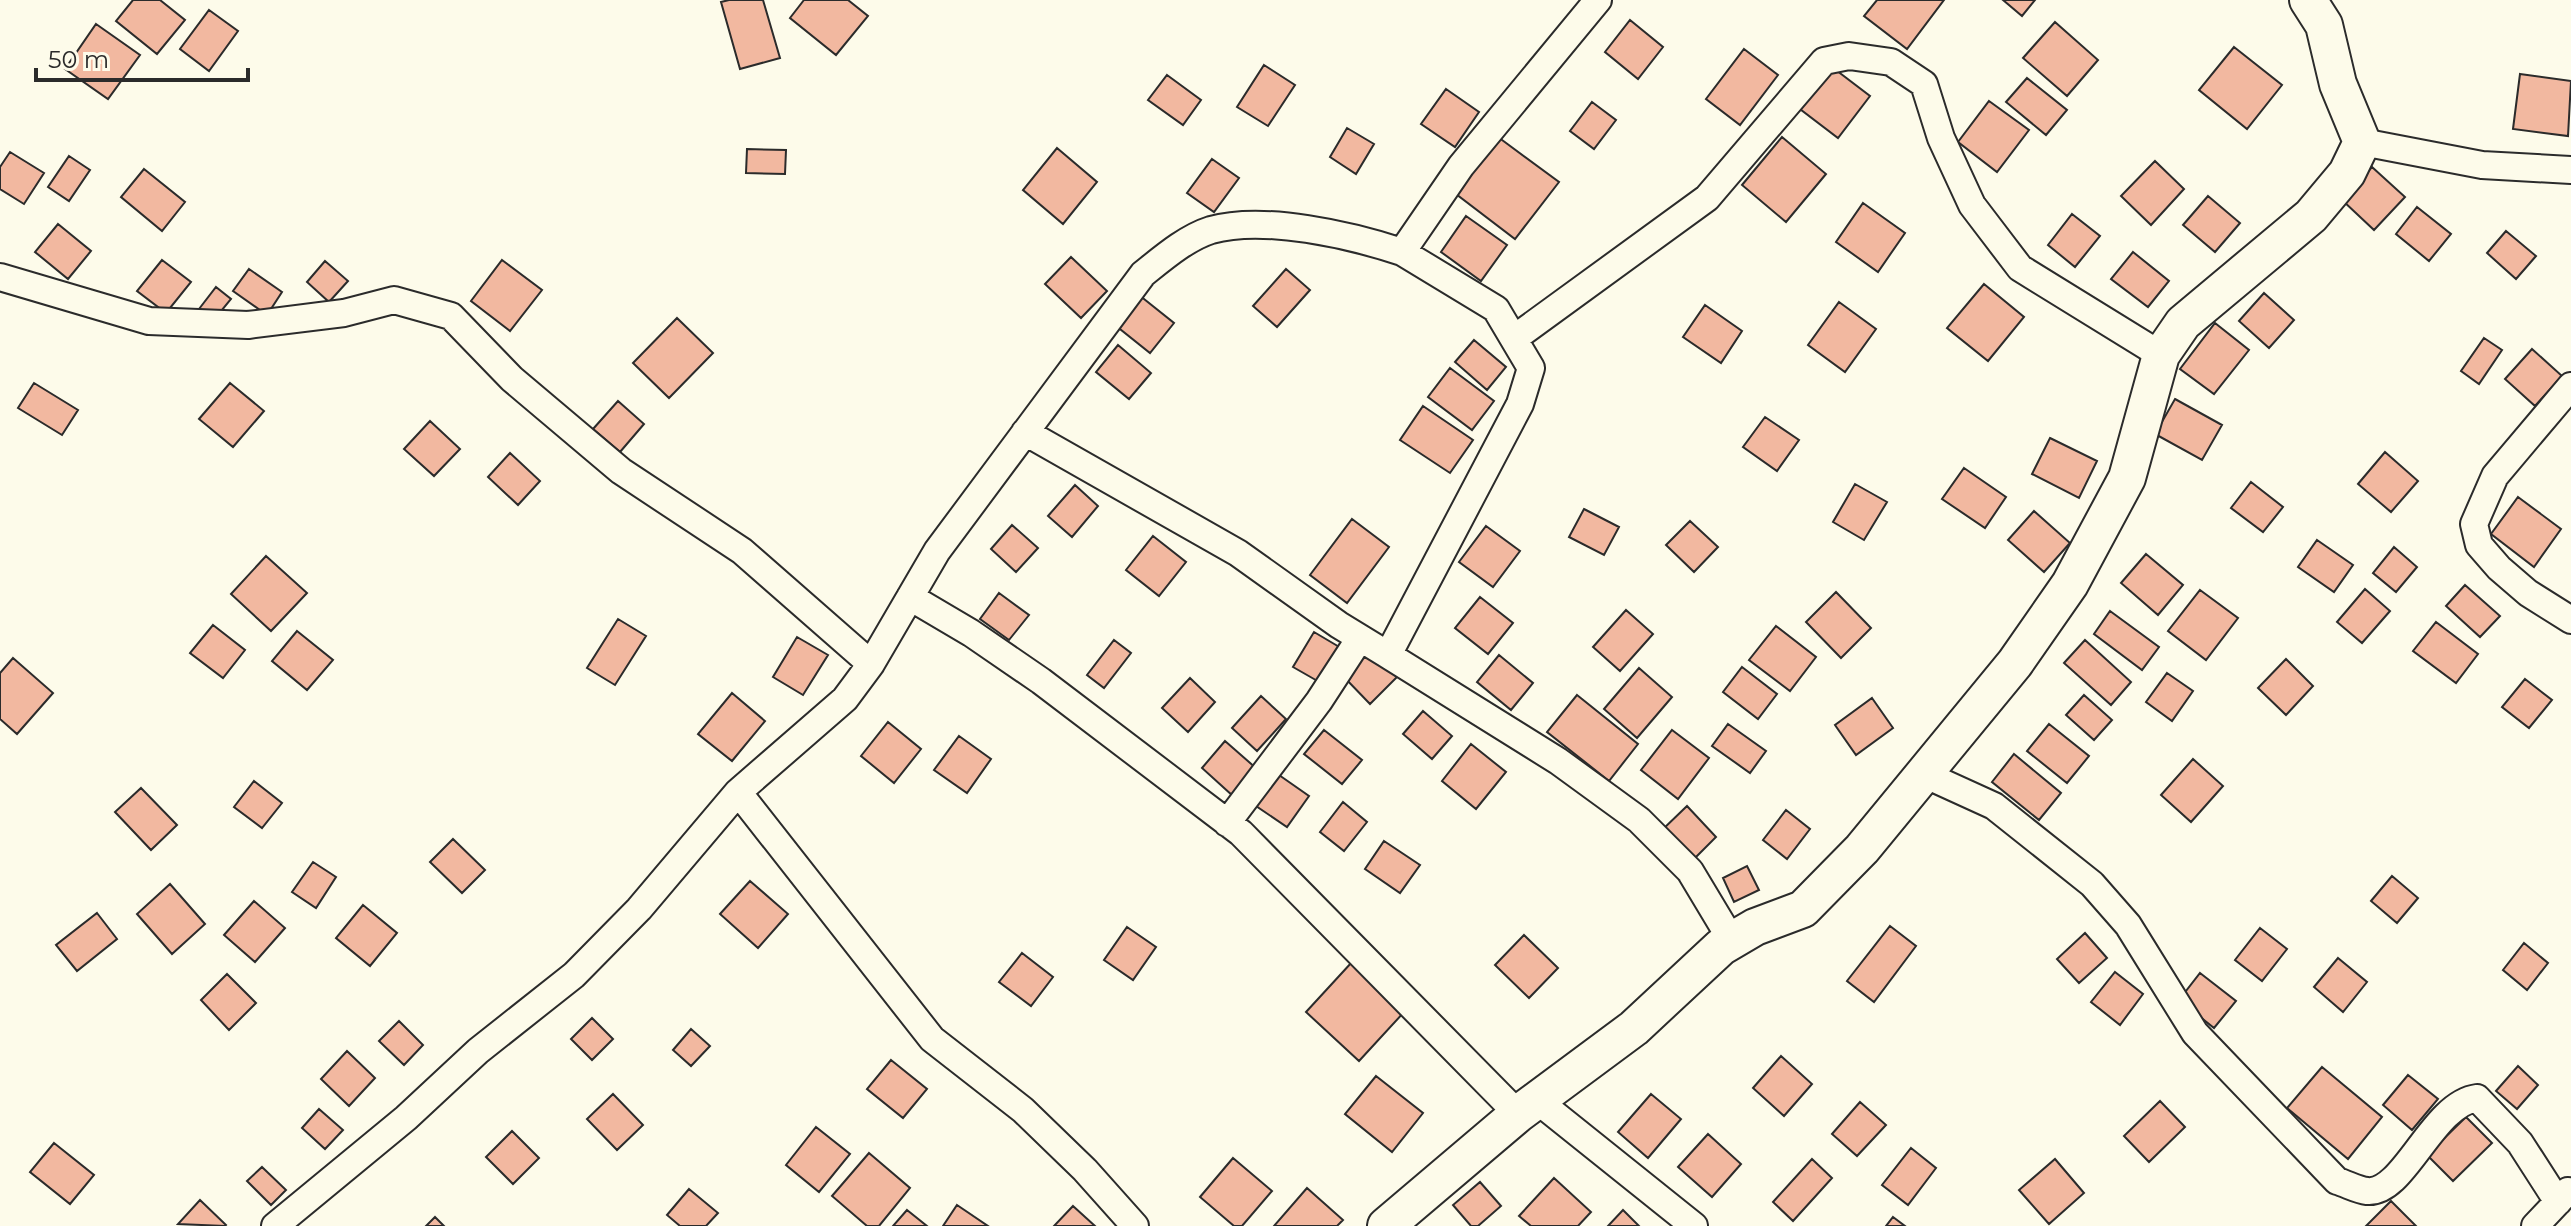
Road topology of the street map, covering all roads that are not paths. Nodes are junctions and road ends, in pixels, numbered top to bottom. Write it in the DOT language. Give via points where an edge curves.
graph roads {
  1 [pos="1598,0"];
  2 [pos="2308,0"];
  3 [pos="2362,142"];
  4 [pos="2571,170"];
  5 [pos="1402,252"];
  6 [pos="0,277"];
  7 [pos="1516,337"];
  8 [pos="2161,355"];
  9 [pos="2571,386"];
  10 [pos="1025,432"];
  11 [pos="910,597"];
  12 [pos="2571,620"];
  13 [pos="1360,638"];
  14 [pos="1388,655"];
  15 [pos="871,664"];
  16 [pos="1926,775"];
  17 [pos="738,792"];
  18 [pos="1227,823"];
  19 [pos="1732,941"];
  20 [pos="1528,1108"];
  21 [pos="2565,1196"];
  22 [pos="275,1226"];
  23 [pos="1135,1226"];
  24 [pos="1386,1226"];
  25 [pos="1694,1226"];
  26 [pos="2535,1226"];
  1 -- 5 [label="street" via="1461,166"];
  2 -- 3 [label="main road" via="2324,25 2338,84"];
  3 -- 4 [label="street" via="2482,165"];
  3 -- 8 [label="main road" via="2347,173 2311,216 2183,323"];
  5 -- 7 [label="street" via="1496,309"];
  5 -- 10 [label="street" via="1362,238 1273,225 1211,230 1143,274"];
  6 -- 15 [label="street" via="149,321 248,325 344,313 394,300 451,316 512,379 621,471 742,551"];
  7 -- 8 [label="street" via="1707,198 1824,61 1849,56 1891,62 1924,84 1941,138 1972,205 2020,268"];
  7 -- 14 [label="street" via="1531,368 1520,404"];
  8 -- 16 [label="main road" via="2127,478 2070,584"];
  9 -- 12 [label="street" via="2495,476 2474,524 2479,545 2499,568"];
  10 -- 11 [label="street" via="937,551"];
  10 -- 13 [label="street" via="1238,553"];
  11 -- 15 [label="street"];
  11 -- 18 [label="street" via="1041,681"];
  13 -- 14 [label="street"];
  13 -- 18 [label="street"];
  14 -- 19 [label="street" via="1558,761 1639,820 1690,871"];
  15 -- 17 [label="street" via="845,699"];
  16 -- 19 [label="main road" via="1803,909"];
  16 -- 21 [label="street" via="1994,806 2092,884 2128,925 2195,1033 2337,1181 2369,1191 2387,1185 2461,1100 2477,1098"];
  17 -- 22 [label="street" via="639,909 574,975"];
  17 -- 23 [label="street" via="932,1039 1023,1110"];
  18 -- 20 [label="street"];
  19 -- 20 [label="main road" via="1634,1028"];
  20 -- 24 [label="main road"];
  20 -- 25 [label="street"];
  21 -- 26 [label="street"];
}
